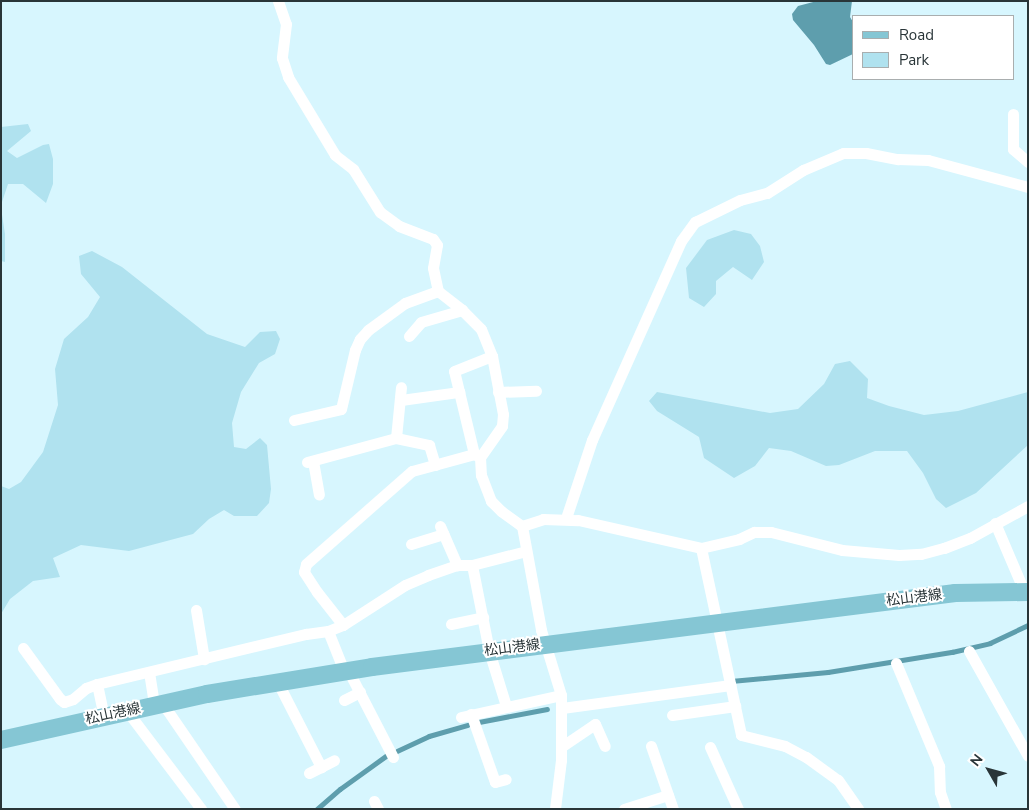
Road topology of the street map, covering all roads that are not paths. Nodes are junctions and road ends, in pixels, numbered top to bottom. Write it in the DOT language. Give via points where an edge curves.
graph roads {
  1 [pos="278,1"];
  2 [pos="1013,114"];
  3 [pos="1028,162"];
  4 [pos="1028,187"];
  5 [pos="438,291"];
  6 [pos="462,310"];
  7 [pos="409,336"];
  8 [pos="492,356"];
  9 [pos="400,387"];
  10 [pos="536,390"];
  11 [pos="459,392"];
  12 [pos="498,392"];
  13 [pos="401,400"];
  14 [pos="294,420"];
  15 [pos="396,438"];
  16 [pos="477,455"];
  17 [pos="435,465"];
  18 [pos="318,494"];
  19 [pos="1028,506"];
  20 [pos="566,518"];
  21 [pos="995,523"];
  22 [pos="522,526"];
  23 [pos="411,544"];
  24 [pos="701,548"];
  25 [pos="526,551"];
  26 [pos="457,565"];
  27 [pos="472,565"];
  28 [pos="1026,591"];
  29 [pos="196,610"];
  30 [pos="482,618"];
  31 [pos="716,622"];
  32 [pos="452,624"];
  33 [pos="343,625"];
  34 [pos="328,631"];
  35 [pos="546,644"];
  36 [pos="23,648"];
  37 [pos="489,652"];
  38 [pos="968,652"];
  39 [pos="204,658"];
  40 [pos="896,663"];
  41 [pos="346,671"];
  42 [pos="149,672"];
  43 [pos="277,681"];
  44 [pos="96,684"];
  45 [pos="730,685"];
  46 [pos="360,692"];
  47 [pos="560,695"];
  48 [pos="344,700"];
  49 [pos="158,705"];
  50 [pos="506,706"];
  51 [pos="735,706"];
  52 [pos="562,708"];
  53 [pos="127,711"];
  54 [pos="672,715"];
  55 [pos="104,716"];
  56 [pos="1,740"];
  57 [pos="604,746"];
  58 [pos="651,746"];
  59 [pos="562,747"];
  60 [pos="710,747"];
  61 [pos="393,756"];
  62 [pos="1028,756"];
  63 [pos="334,760"];
  64 [pos="321,767"];
  65 [pos="309,773"];
  66 [pos="506,779"];
  67 [pos="668,795"];
  68 [pos="201,809"];
  69 [pos="235,809"];
  70 [pos="555,809"];
  71 [pos="624,809"];
  72 [pos="672,809"];
  73 [pos="738,809"];
  74 [pos="858,809"];
  75 [pos="946,809"];
  1 -- 5 [label="street" via="286,24 282,58 288,76 335,155 353,169 380,212 399,226 433,238 436,245 433,268"];
  2 -- 3 [label="street" via="1013,149"];
  4 -- 20 [label="street" via="928,160 843,153 803,170 767,193 740,200 703,217 681,241 592,440"];
  5 -- 6 [label="street"];
  5 -- 14 [label="street" via="405,303 360,339 341,409"];
  6 -- 7 [label="street" via="421,322"];
  6 -- 8 [label="street" via="481,329"];
  8 -- 11 [label="street" via="454,371"];
  8 -- 12 [label="street"];
  9 -- 13 [label="street"];
  10 -- 12 [label="street"];
  11 -- 13 [label="street"];
  11 -- 16 [label="street"];
  12 -- 16 [label="street" via="502,426"];
  13 -- 15 [label="street"];
  15 -- 17 [label="street" via="429,445"];
  15 -- 18 [label="street" via="310,462"];
  16 -- 17 [label="street"];
  16 -- 22 [label="street" via="491,501"];
  17 -- 33 [label="street" via="412,471 306,564 304,572"];
  19 -- 21 [label="street"];
  20 -- 22 [label="street" via="543,519"];
  20 -- 24 [label="street"];
  21 -- 24 [label="street" via="970,538 921,554 842,550 771,532 754,532"];
  21 -- 28 [label="street"];
  22 -- 25 [label="street"];
  23 -- 26 [label="street" via="442,530"];
  24 -- 31 [label="street"];
  25 -- 27 [label="street"];
  25 -- 35 [label="street"];
  26 -- 27 [label="street"];
  26 -- 33 [label="street" via="405,585"];
  27 -- 30 [label="street"];
  28 -- 31 [label="main road, 松山港線" via="955,593"];
  29 -- 39 [label="street"];
  30 -- 32 [label="street"];
  30 -- 37 [label="street"];
  31 -- 35 [label="main road, 松山港線"];
  31 -- 45 [label="street"];
  33 -- 34 [label="street"];
  34 -- 39 [label="street"];
  34 -- 41 [label="street"];
  35 -- 37 [label="main road, 松山港線"];
  35 -- 47 [label="street"];
  36 -- 44 [label="street" via="64,702 73,700"];
  37 -- 41 [label="main road, 松山港線"];
  37 -- 50 [label="street"];
  38 -- 62 [label="street"];
  39 -- 42 [label="street"];
  40 -- 75 [label="street" via="938,766 940,792"];
  41 -- 43 [label="main road, 松山港線"];
  41 -- 46 [label="street"];
  42 -- 44 [label="street"];
  42 -- 49 [label="street"];
  43 -- 49 [label="main road, 松山港線"];
  43 -- 64 [label="street"];
  44 -- 55 [label="street"];
  45 -- 51 [label="street"];
  45 -- 52 [label="street"];
  46 -- 48 [label="street"];
  46 -- 61 [label="street"];
  47 -- 50 [label="street"];
  47 -- 52 [label="street"];
  49 -- 53 [label="main road, 松山港線"];
  49 -- 69 [label="street"];
  50 -- 66 [label="street" via="466,716 495,782"];
  51 -- 54 [label="street"];
  51 -- 74 [label="street" via="741,735 785,746 806,757 838,780"];
  52 -- 59 [label="street"];
  53 -- 55 [label="main road, 松山港線"];
  53 -- 68 [label="street"];
  55 -- 56 [label="main road, 松山港線"];
  57 -- 59 [label="street" via="595,724"];
  58 -- 67 [label="street"];
  59 -- 70 [label="street"];
  60 -- 73 [label="street"];
  63 -- 64 [label="street"];
  64 -- 65 [label="street"];
  67 -- 71 [label="street"];
  67 -- 72 [label="street"];
}
